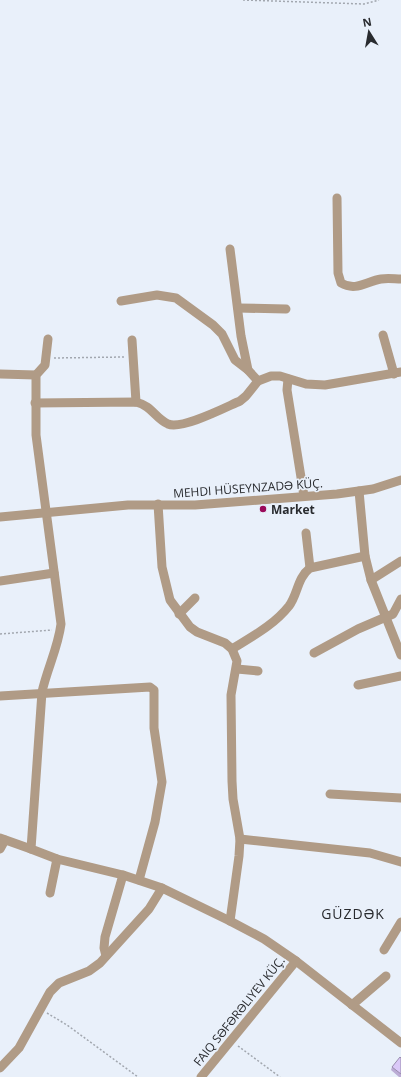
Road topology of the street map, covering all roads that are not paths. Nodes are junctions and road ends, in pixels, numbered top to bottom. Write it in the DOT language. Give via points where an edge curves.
graph roads {
  1 [pos="337,198"];
  2 [pos="230,249"];
  3 [pos="401,279"];
  4 [pos="121,301"];
  5 [pos="238,308"];
  6 [pos="286,309"];
  7 [pos="383,336"];
  8 [pos="48,339"];
  9 [pos="132,340"];
  10 [pos="248,370"];
  11 [pos="397,373"];
  12 [pos="0,374"];
  13 [pos="36,375"];
  14 [pos="288,379"];
  15 [pos="258,381"];
  16 [pos="136,402"];
  17 [pos="35,403"];
  18 [pos="401,480"];
  19 [pos="358,491"];
  20 [pos="304,496"];
  21 [pos="158,504"];
  22 [pos="46,513"];
  23 [pos="0,517"];
  24 [pos="306,533"];
  25 [pos="365,556"];
  26 [pos="401,561"];
  27 [pos="310,568"];
  28 [pos="54,573"];
  29 [pos="371,580"];
  30 [pos="0,581"];
  31 [pos="195,598"];
  32 [pos="401,599"];
  33 [pos="179,614"];
  34 [pos="385,618"];
  35 [pos="232,649"];
  36 [pos="314,653"];
  37 [pos="401,655"];
  38 [pos="237,669"];
  39 [pos="258,671"];
  40 [pos="401,676"];
  41 [pos="358,685"];
  42 [pos="42,692"];
  43 [pos="0,696"];
  44 [pos="330,794"];
  45 [pos="401,798"];
  46 [pos="3,839"];
  47 [pos="240,839"];
  48 [pos="0,849"];
  49 [pos="31,849"];
  50 [pos="56,859"];
  51 [pos="401,862"];
  52 [pos="123,874"];
  53 [pos="139,880"];
  54 [pos="162,888"];
  55 [pos="50,893"];
  56 [pos="230,921"];
  57 [pos="401,922"];
  58 [pos="384,950"];
  59 [pos="106,956"];
  60 [pos="296,961"];
  61 [pos="386,976"];
  62 [pos="352,1005"];
  63 [pos="401,1043"];
  64 [pos="0,1068"];
  65 [pos="201,1077"];
  1 -- 3 [label="street" via="338,273 341,283 346,286 360,286 382,279"];
  2 -- 5 [label="street"];
  4 -- 10 [label="street" via="157,295 176,298 213,325 222,334 235,360"];
  5 -- 6 [label="street"];
  5 -- 10 [label="street"];
  7 -- 11 [label="street"];
  8 -- 13 [label="street" via="44,365"];
  9 -- 16 [label="street"];
  10 -- 15 [label="street"];
  11 -- 14 [label="street" via="325,385 302,384"];
  12 -- 13 [label="street"];
  13 -- 17 [label="street"];
  14 -- 15 [label="street" via="271,376"];
  14 -- 20 [label="street" via="287,390"];
  15 -- 16 [label="street" via="240,401 176,426 163,421 150,408"];
  16 -- 17 [label="street"];
  17 -- 22 [label="street" via="36,435"];
  18 -- 19 [label="street, MEHDI HÜSEYNZADƏ KÜÇ."];
  19 -- 20 [label="street, MEHDI HÜSEYNZADƏ KÜÇ."];
  19 -- 25 [label="street"];
  20 -- 21 [label="street, MEHDI HÜSEYNZADƏ KÜÇ." via="195,505"];
  21 -- 22 [label="street, MEHDI HÜSEYNZADƏ KÜÇ."];
  21 -- 33 [label="street" via="166,590"];
  22 -- 23 [label="street, MEHDI HÜSEYNZADƏ KÜÇ."];
  22 -- 28 [label="street"];
  24 -- 27 [label="street"];
  25 -- 27 [label="street"];
  25 -- 29 [label="street"];
  26 -- 29 [label="street"];
  27 -- 35 [label="street" via="303,574 290,604 275,622"];
  28 -- 30 [label="street"];
  28 -- 42 [label="street" via="60,631"];
  29 -- 34 [label="street"];
  31 -- 33 [label="street"];
  32 -- 34 [label="street" via="393,614"];
  33 -- 35 [label="street" via="197,632 225,643"];
  34 -- 36 [label="street" via="358,629"];
  34 -- 37 [label="street"];
  35 -- 38 [label="street"];
  38 -- 39 [label="street"];
  38 -- 47 [label="street" via="231,695 232,781"];
  40 -- 41 [label="street"];
  42 -- 43 [label="street"];
  42 -- 49 [label="street"];
  42 -- 53 [label="street" via="150,687 154,690 154,728 162,782"];
  44 -- 45 [label="street"];
  46 -- 48 [label="street"];
  46 -- 49 [label="street"];
  47 -- 51 [label="street" via="370,853"];
  47 -- 56 [label="street"];
  49 -- 50 [label="street"];
  50 -- 52 [label="street"];
  50 -- 55 [label="street"];
  52 -- 53 [label="street"];
  52 -- 59 [label="street" via="106,937"];
  53 -- 54 [label="street"];
  54 -- 56 [label="street"];
  54 -- 59 [label="street" via="149,909"];
  56 -- 60 [label="street" via="264,939"];
  57 -- 58 [label="street"];
  59 -- 64 [label="street" via="89,970 59,983 50,992 19,1048"];
  60 -- 62 [label="street"];
  60 -- 65 [label="street, FAIQ SƏFƏRƏLIYEV KÜÇ."];
  61 -- 62 [label="street"];
  62 -- 63 [label="street"];
}
